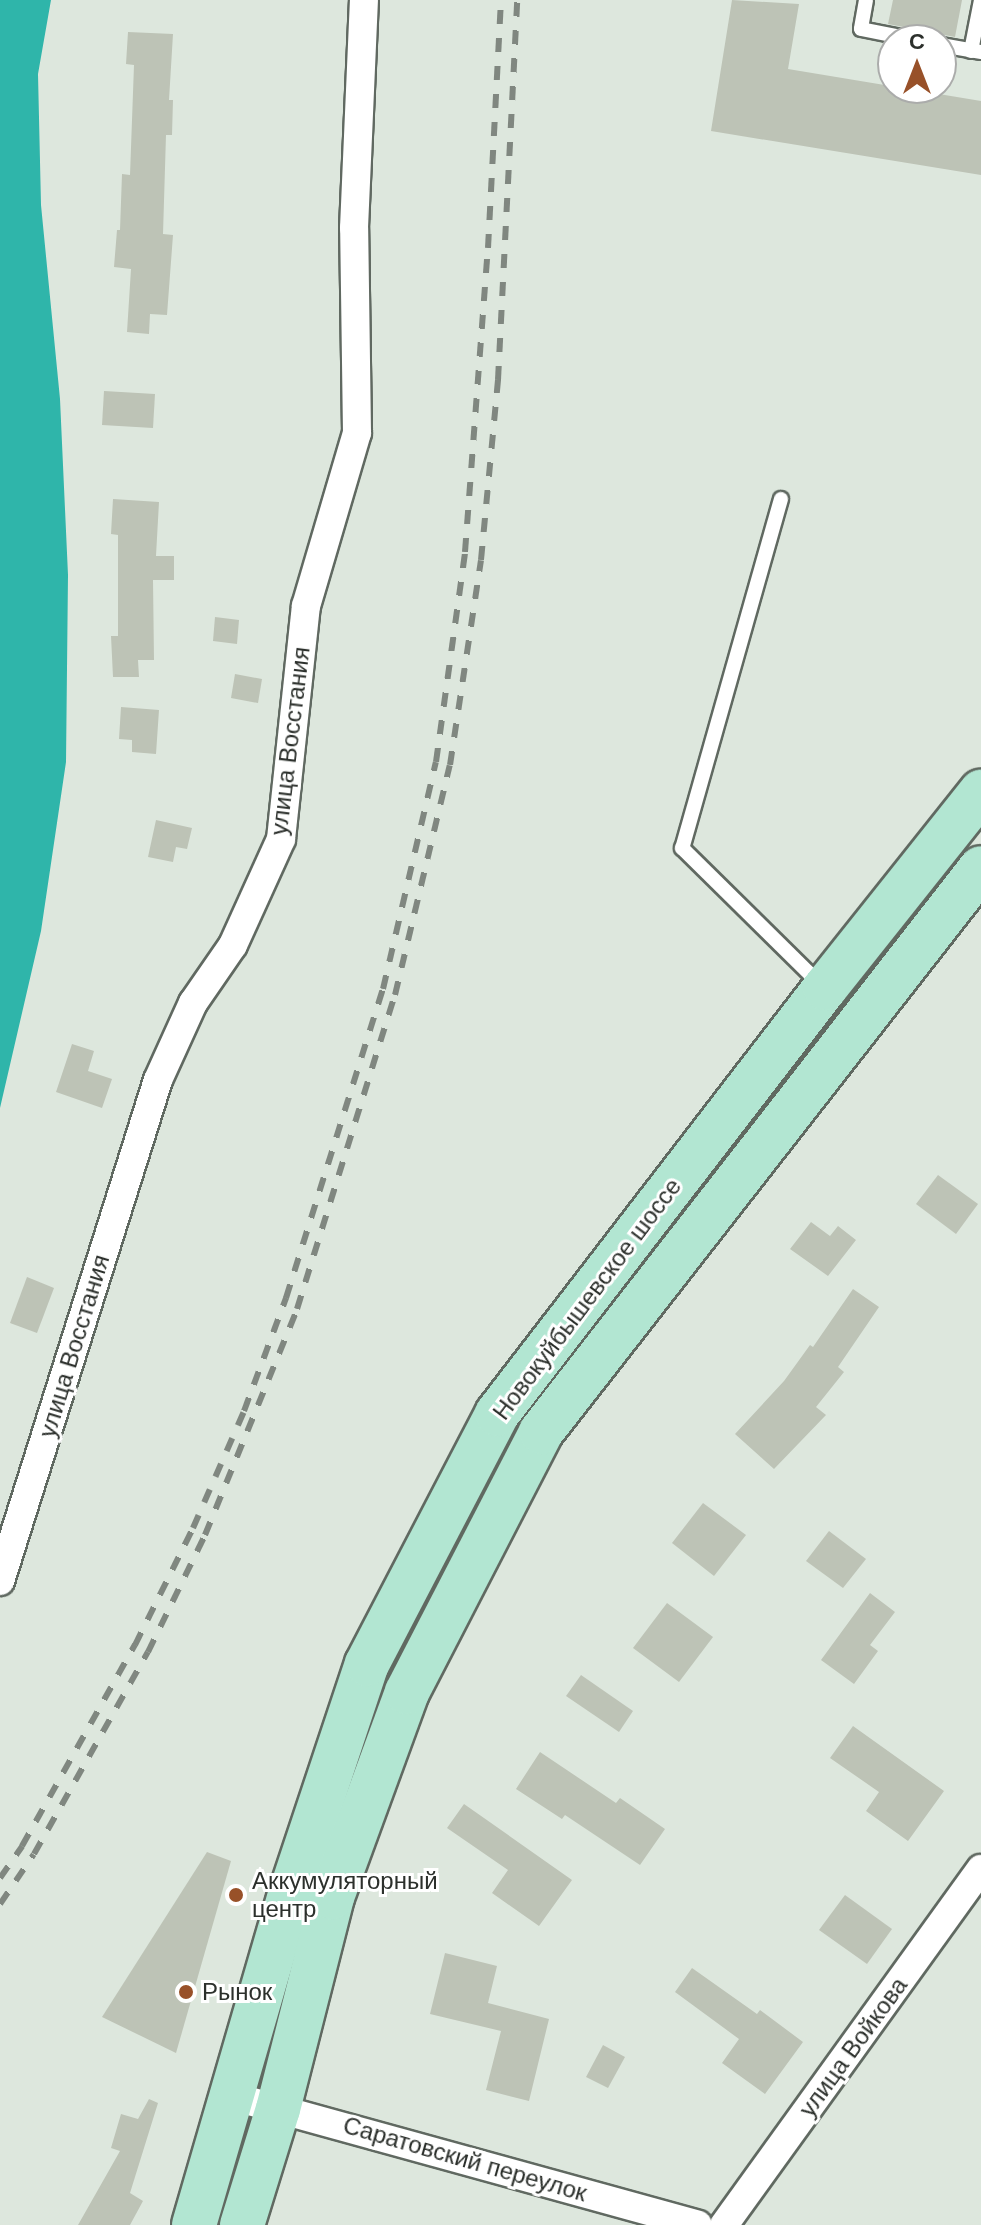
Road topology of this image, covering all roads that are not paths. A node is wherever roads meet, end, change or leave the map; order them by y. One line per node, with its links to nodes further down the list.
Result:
1 (364, 0): 10 (street, улица Восстания)
2 (866, 0): 4 (lane)
3 (981, 0): 5 (lane)
4 (877, 32)
5 (976, 52)
6 (781, 499): 9 (lane)
7 (981, 792): 9 (main road, Новокуйбышевское шоссе)
8 (975, 889): 13 (main road, Новокуйбышевское шоссе)
9 (825, 988): 12 (main road, Новокуйбышевское шоссе)
10 (0, 1581)
11 (981, 1869): 17 (street, улица Войкова)
12 (231, 2096): 13 (street, Саратовский переулок); 14 (main road, Новокуйбышевское шоссе)
13 (278, 2109): 15 (main road, Новокуйбышевское шоссе); 16 (street, Саратовский переулок)
14 (194, 2225)
15 (242, 2225)
16 (698, 2225)
17 (724, 2225)

